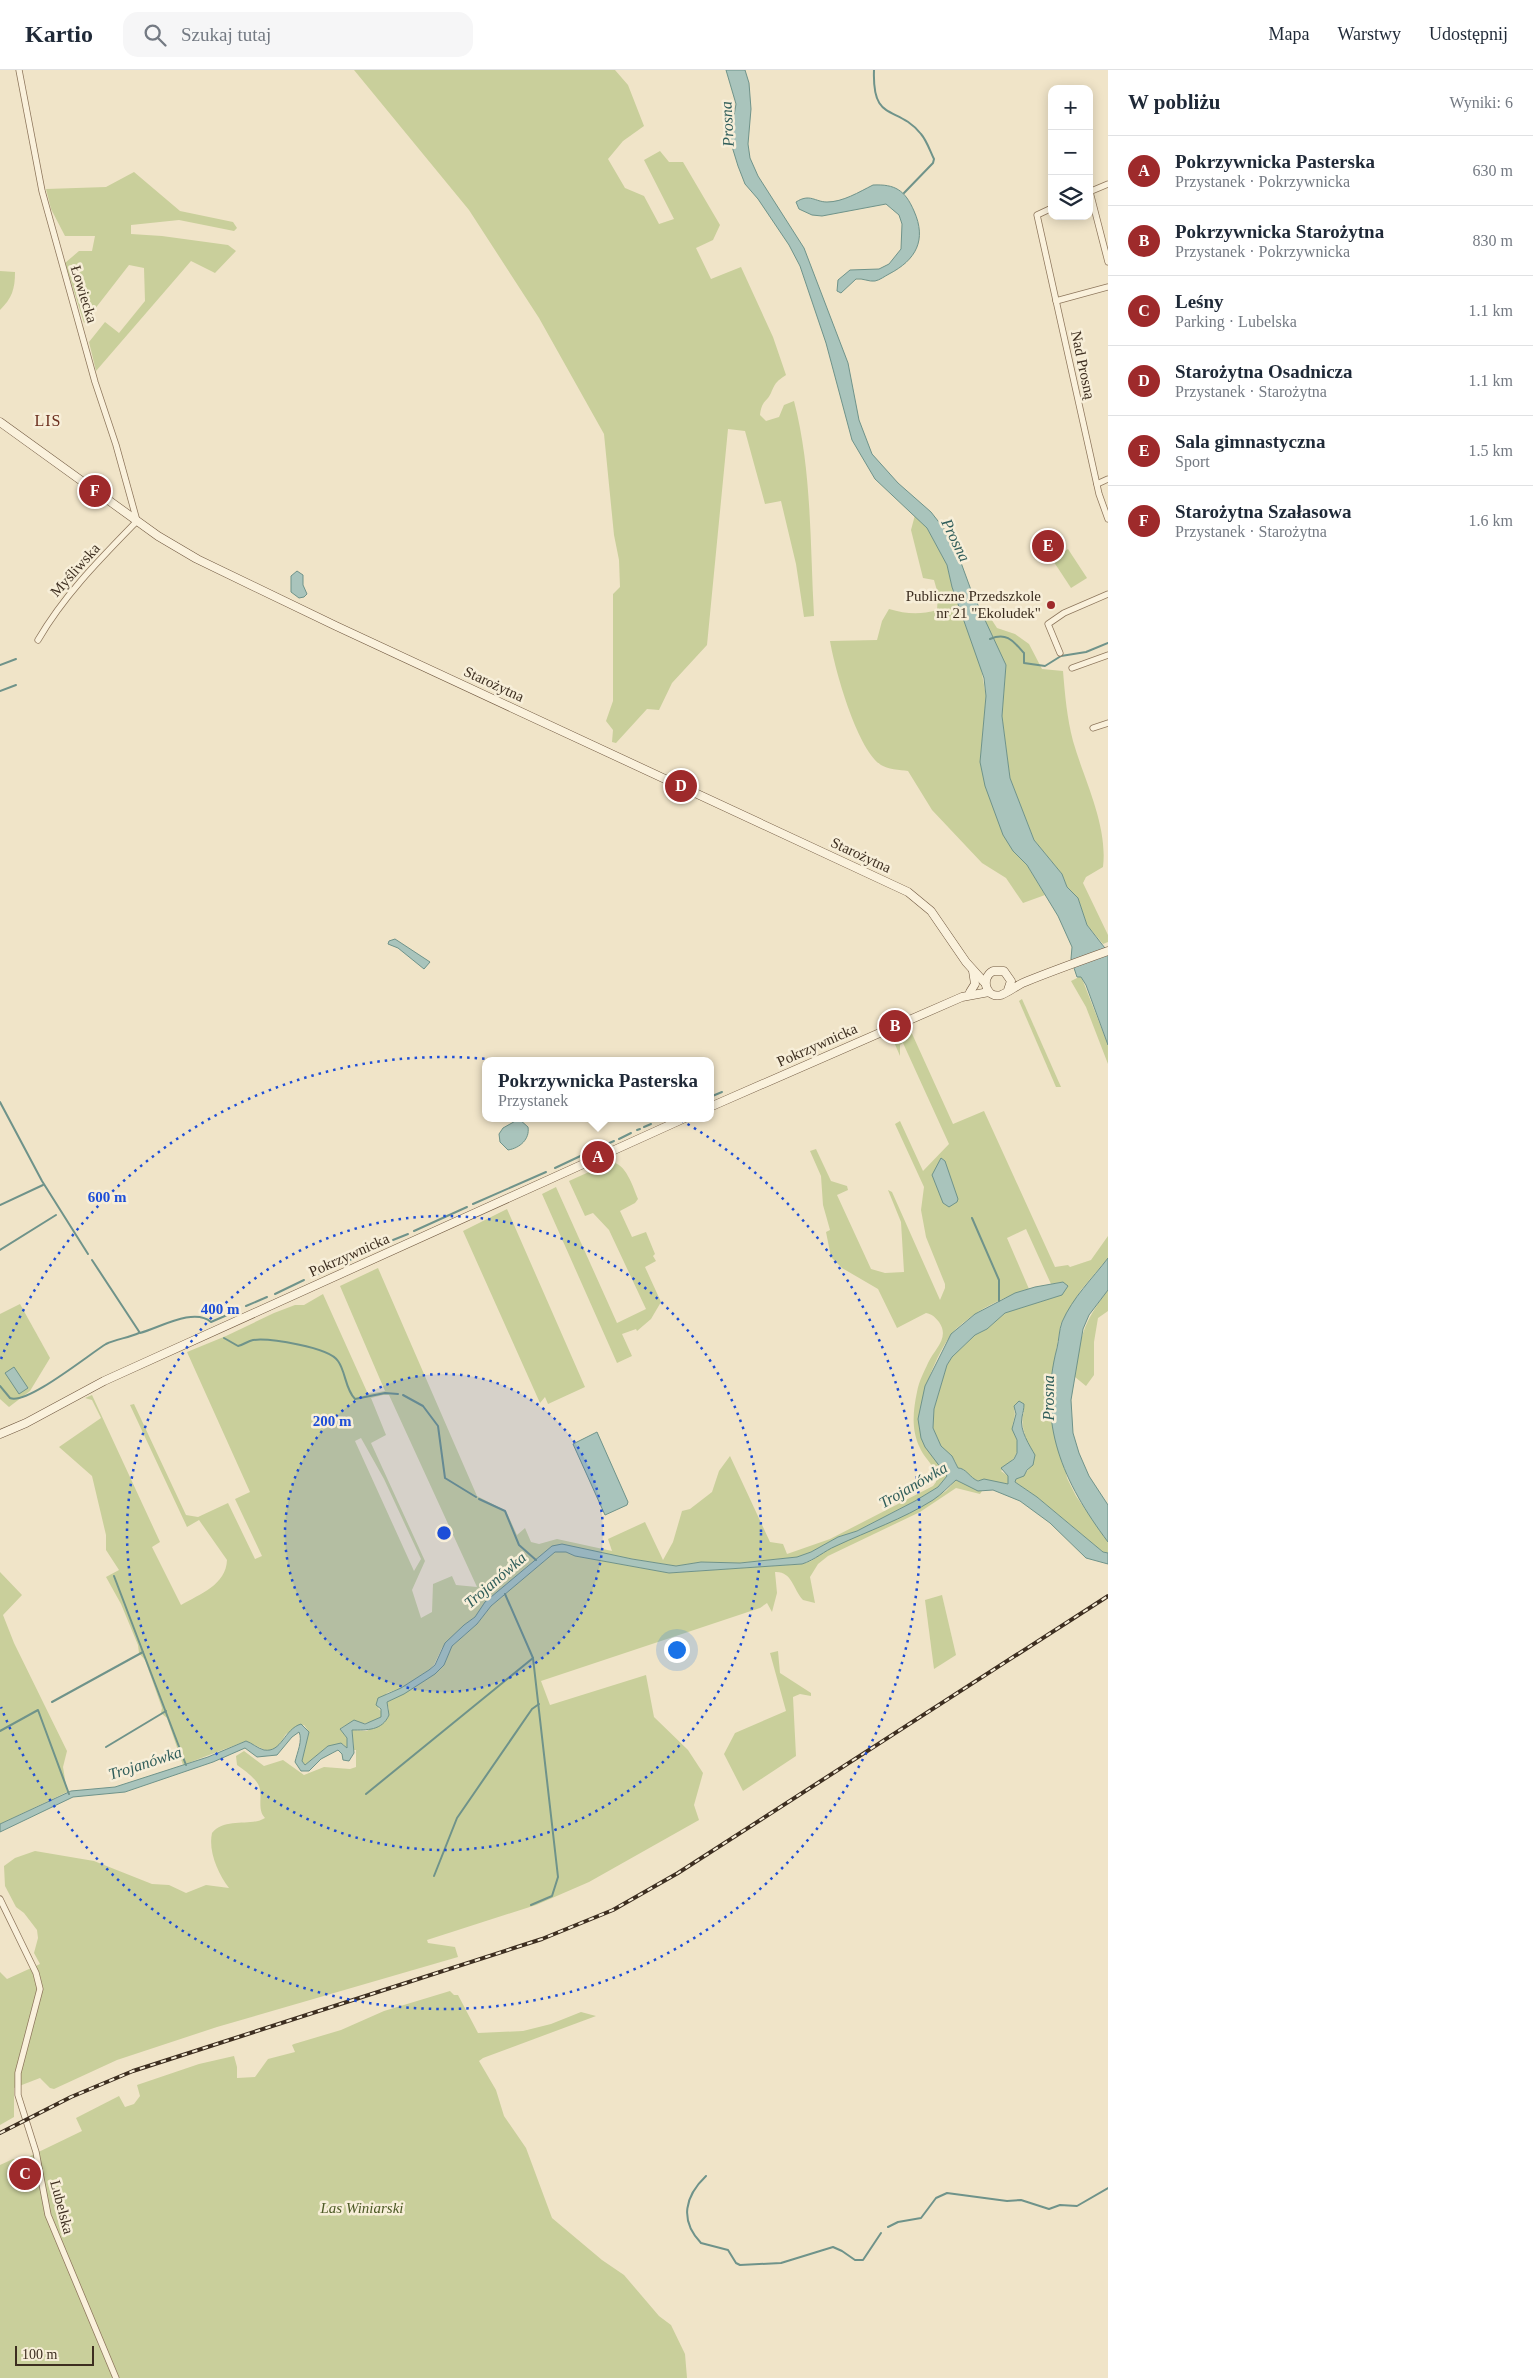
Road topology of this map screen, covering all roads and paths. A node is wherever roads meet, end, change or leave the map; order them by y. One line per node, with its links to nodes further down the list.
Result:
1 (19, 70): 13 (street, Łowiecka)
2 (1108, 184): 3 (street)
3 (1093, 190)
4 (1093, 207): 6 (street)
5 (1048, 210): 8 (street, Nad Prosną)
6 (1108, 262)
7 (1108, 287): 8 (street)
8 (1056, 301): 11 (street, Nad Prosną)
9 (0, 422): 13 (street, Starożytna)
10 (1108, 479): 11 (street)
11 (1097, 484): 12 (street, Nad Prosną)
12 (1108, 520)
13 (137, 521): 15 (street, Myśliwska); 22 (street, Starożytna)
14 (1108, 594): 16 (street)
15 (38, 640)
16 (1060, 653)
17 (1108, 655): 18 (street)
18 (1072, 668)
19 (1108, 723): 20 (street)
20 (1093, 728)
21 (1108, 951): 25 (street)
22 (971, 968): 23 (street); 26 (street, Starożytna); 28 (street)
23 (990, 973): 24 (street); 26 (street)
24 (1009, 977): 25 (street); 27 (street)
25 (1026, 982): 27 (street)
26 (985, 983): 28 (street, Pokrzywnicka); 29 (street)
27 (1008, 990): 29 (street)
28 (970, 992): 30 (street, Pokrzywnicka)
29 (989, 992): 30 (street, Pokrzywnicka)
30 (962, 997): 31 (street, Pokrzywnicka)
31 (714, 1105)
32 (677, 1122): 33 (street, Pokrzywnicka)
33 (0, 1434)
34 (0, 1899): 35 (street, Lubelska)
35 (116, 2378)

